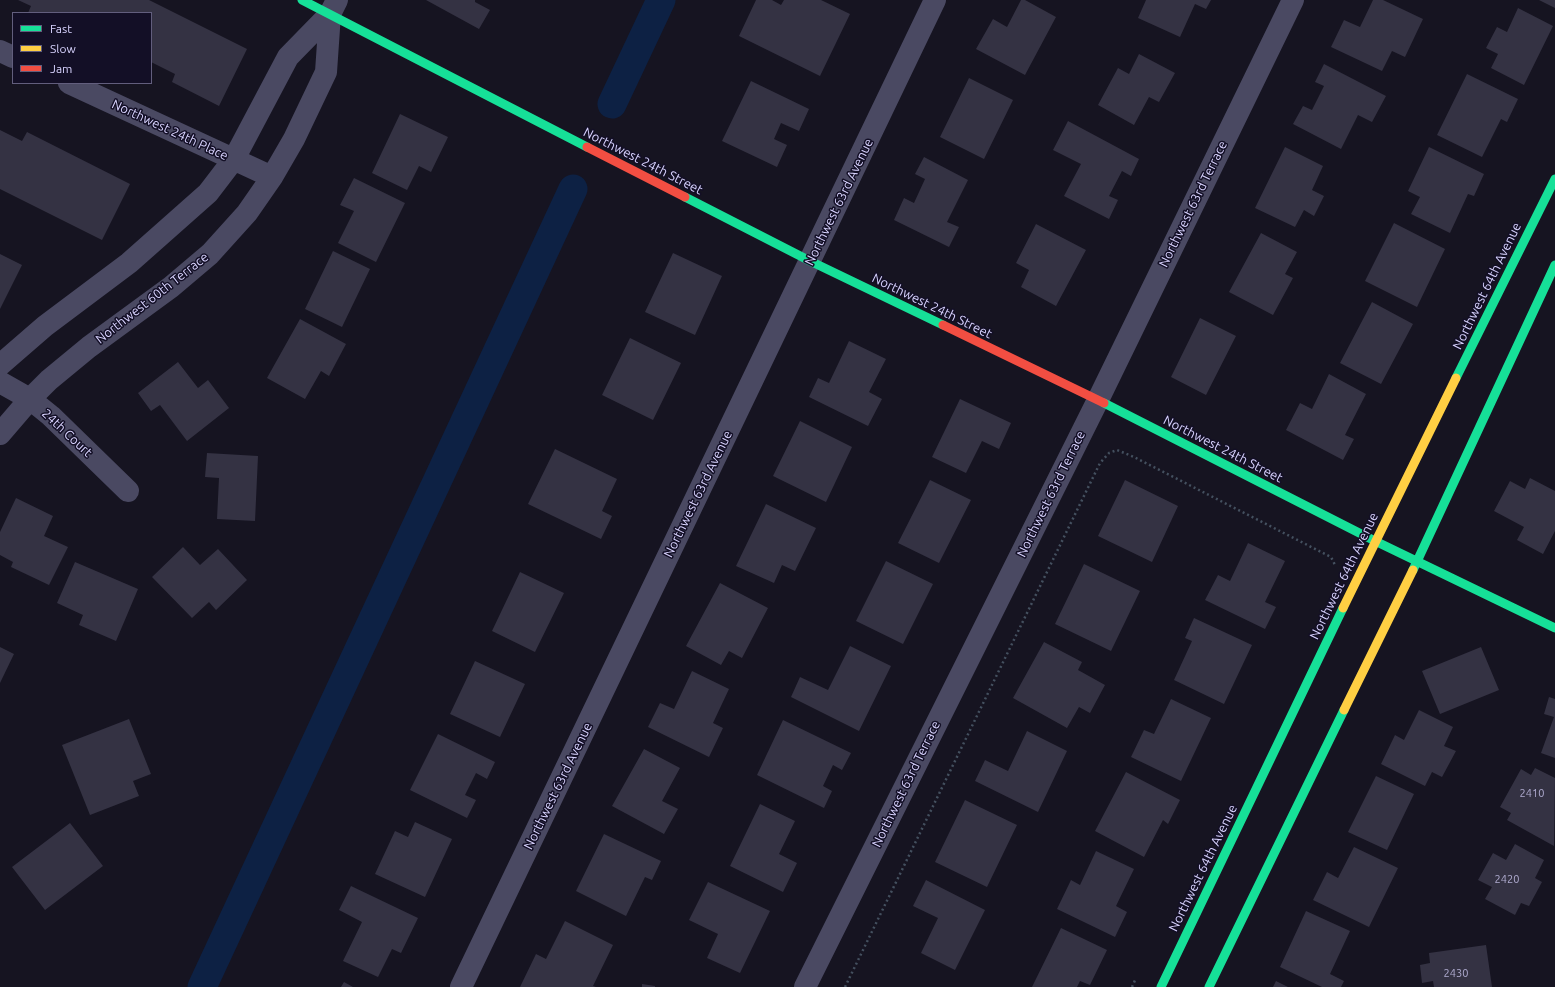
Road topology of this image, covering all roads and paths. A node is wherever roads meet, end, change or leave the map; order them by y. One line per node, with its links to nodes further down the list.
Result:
1 (302, 0): 4 (street, Northwest 24th Street)
2 (935, 0): 11 (street, Northwest 63rd Avenue)
3 (1293, 0): 16 (street, Northwest 63rd Terrace)
4 (333, 7): 8 (street); 9 (street, Northwest 60th Terrace); 11 (street, Northwest 24th Street)
5 (0, 51): 6 (street)
6 (12, 57)
7 (71, 84): 8 (street, Northwest 24th Place)
8 (234, 159): 9 (street, Northwest 24th Place); 13 (street)
9 (272, 177): 15 (street, Northwest 60th Terrace)
10 (1555, 179): 19 (street, Northwest 64th Avenue)
11 (810, 261): 16 (street, Northwest 24th Street); 24 (street, Northwest 63rd Avenue)
12 (1555, 265): 20 (street)
13 (0, 365)
14 (0, 382): 15 (street, 24th Court)
15 (30, 399): 17 (street, Northwest 60th Terrace); 18 (street, 24th Court)
16 (1098, 400): 19 (street, Northwest 24th Street); 25 (street, Northwest 63rd Terrace)
17 (0, 434)
18 (128, 491)
19 (1375, 541): 20 (street, Northwest 24th Street); 28 (street, Northwest 64th Avenue)
20 (1417, 561): 22 (street, Northwest 24th Street); 29 (street)
21 (1335, 566): 26 (path)
22 (1555, 628)
23 (1138, 973): 27 (path)
24 (461, 987)
25 (805, 987)
26 (845, 987)
27 (1132, 987)
28 (1161, 987)
29 (1209, 987)

